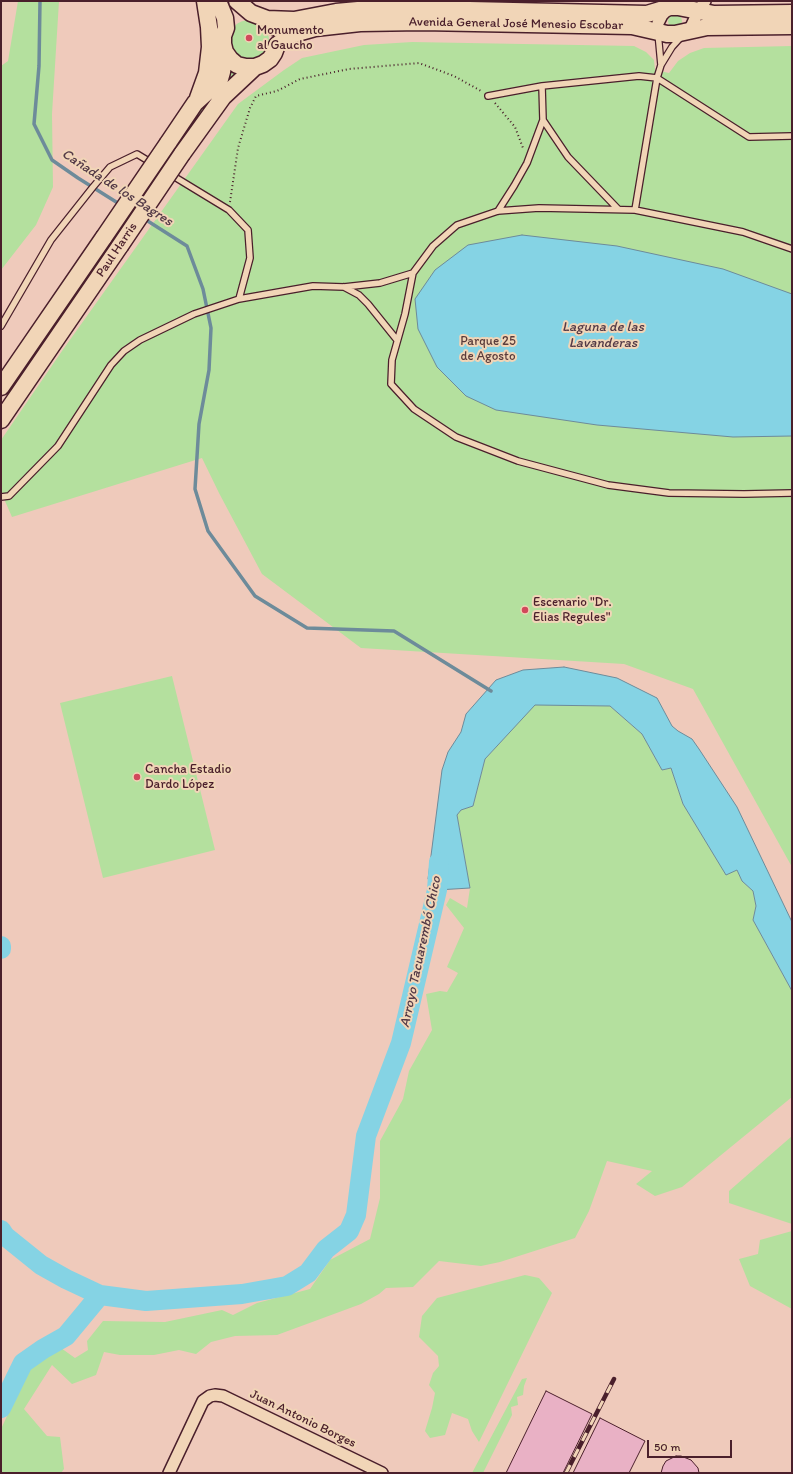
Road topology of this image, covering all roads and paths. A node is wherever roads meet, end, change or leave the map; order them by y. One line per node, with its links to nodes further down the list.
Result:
1 (205, 1): 22 (main road)
2 (218, 1): 12 (main road)
3 (237, 1): 8 (main road)
4 (686, 1): 6 (street)
5 (701, 6): 6 (main road, Avenida General José Menesio Escobar); 9 (main road, Avenida General José Menesio Escobar); 14 (street)
6 (670, 7): 7 (main road, Avenida General José Menesio Escobar); 13 (street)
7 (423, 11): 10 (main road, Avenida General José Menesio Escobar); 13 (main road, Avenida General José Menesio Escobar); 15 (main road, Avenida General José Menesio Escobar)
8 (251, 13): 10 (main road); 12 (main road)
9 (792, 14)
10 (267, 19): 15 (main road)
11 (792, 26): 14 (main road, Avenida General José Menesio Escobar)
12 (226, 28): 16 (main road)
13 (658, 32): 14 (main road, Avenida General José Menesio Escobar); 17 (lane)
14 (685, 33): 17 (lane)
15 (277, 45): 18 (main road, Avenida General José Menesio Escobar)
16 (225, 52): 18 (main road); 22 (main road, Paul Harris)
17 (661, 65): 19 (lane)
18 (255, 67): 37 (main road, Paul Harris, bridge)
19 (657, 78): 20 (lane); 24 (lane); 28 (lane)
20 (542, 86): 21 (lane); 23 (lane)
21 (488, 96): 25 (path); 27 (path)
22 (195, 103): 36 (main road, Paul Harris, bridge)
23 (543, 120): 25 (lane); 26 (lane)
24 (792, 136)
25 (527, 163): 29 (lane)
26 (618, 209): 28 (lane); 29 (lane)
27 (229, 210): 33 (lane); 34 (lane)
28 (635, 210): 30 (lane)
29 (498, 211): 31 (lane)
30 (792, 249)
31 (413, 273): 32 (lane); 35 (lane)
32 (344, 287): 33 (lane); 35 (lane)
33 (239, 299): 39 (lane)
34 (1, 326)
35 (397, 340): 38 (lane)
36 (1, 387)
37 (1, 420)
38 (792, 493)
39 (1, 497)
40 (169, 1473): 41 (street, Juan Antonio Borges)
41 (382, 1473)

